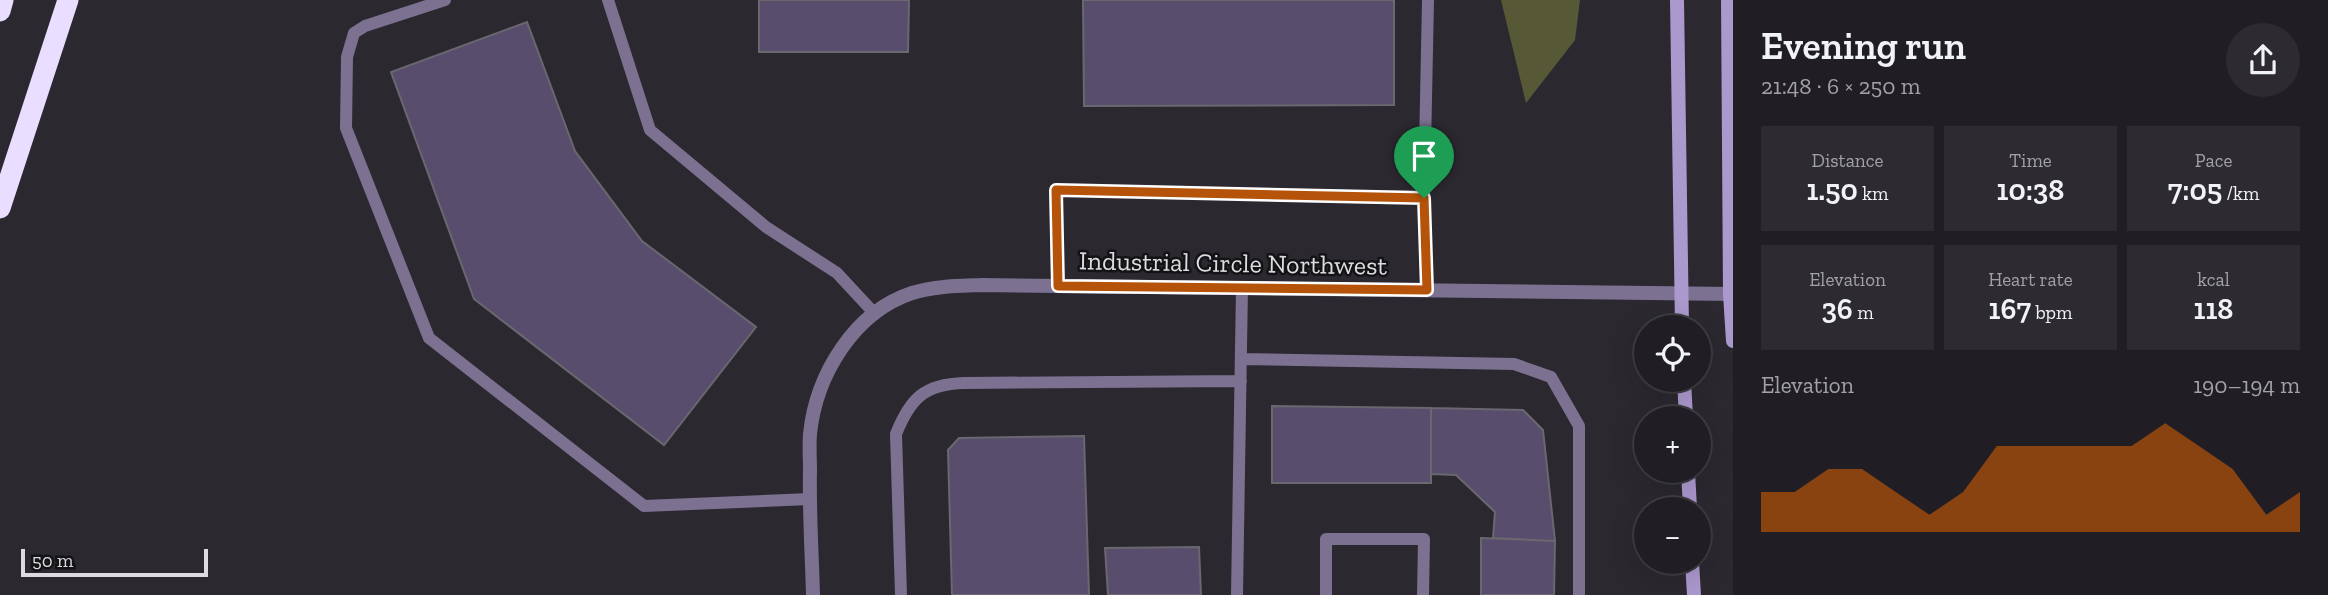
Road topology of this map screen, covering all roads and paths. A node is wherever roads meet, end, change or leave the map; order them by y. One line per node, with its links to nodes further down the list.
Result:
1 (4, 0): 8 (highway)
2 (68, 0): 10 (highway)
3 (445, 0): 21 (lane)
4 (608, 0): 16 (lane)
5 (1428, 0): 9 (lane)
6 (1677, 0): 14 (street)
7 (1728, 0): 15 (street)
8 (0, 11)
9 (1424, 198): 11 (lane); 13 (lane)
10 (0, 208)
11 (1058, 286): 12 (street, Industrial Circle Northwest); 16 (street, Industrial Circle Northwest)
12 (1242, 287): 13 (street, Industrial Circle Northwest); 19 (lane)
13 (1427, 290): 14 (street, Industrial Circle Northwest)
14 (1680, 293): 15 (street, Industrial Circle Northwest); 17 (street)
15 (1732, 294): 18 (street)
16 (875, 314): 21 (street, Industrial Circle Northwest)
17 (1681, 315)
18 (1733, 341)
19 (1241, 359): 20 (lane); 28 (lane)
20 (1241, 381): 24 (lane); 25 (lane)
21 (810, 499): 23 (street, Industrial Circle Northwest)
22 (1693, 574): 29 (street)
23 (813, 595)
24 (901, 595)
25 (1237, 595)
26 (1326, 595): 27 (lane)
27 (1423, 595)
28 (1578, 595)
29 (1694, 595)

